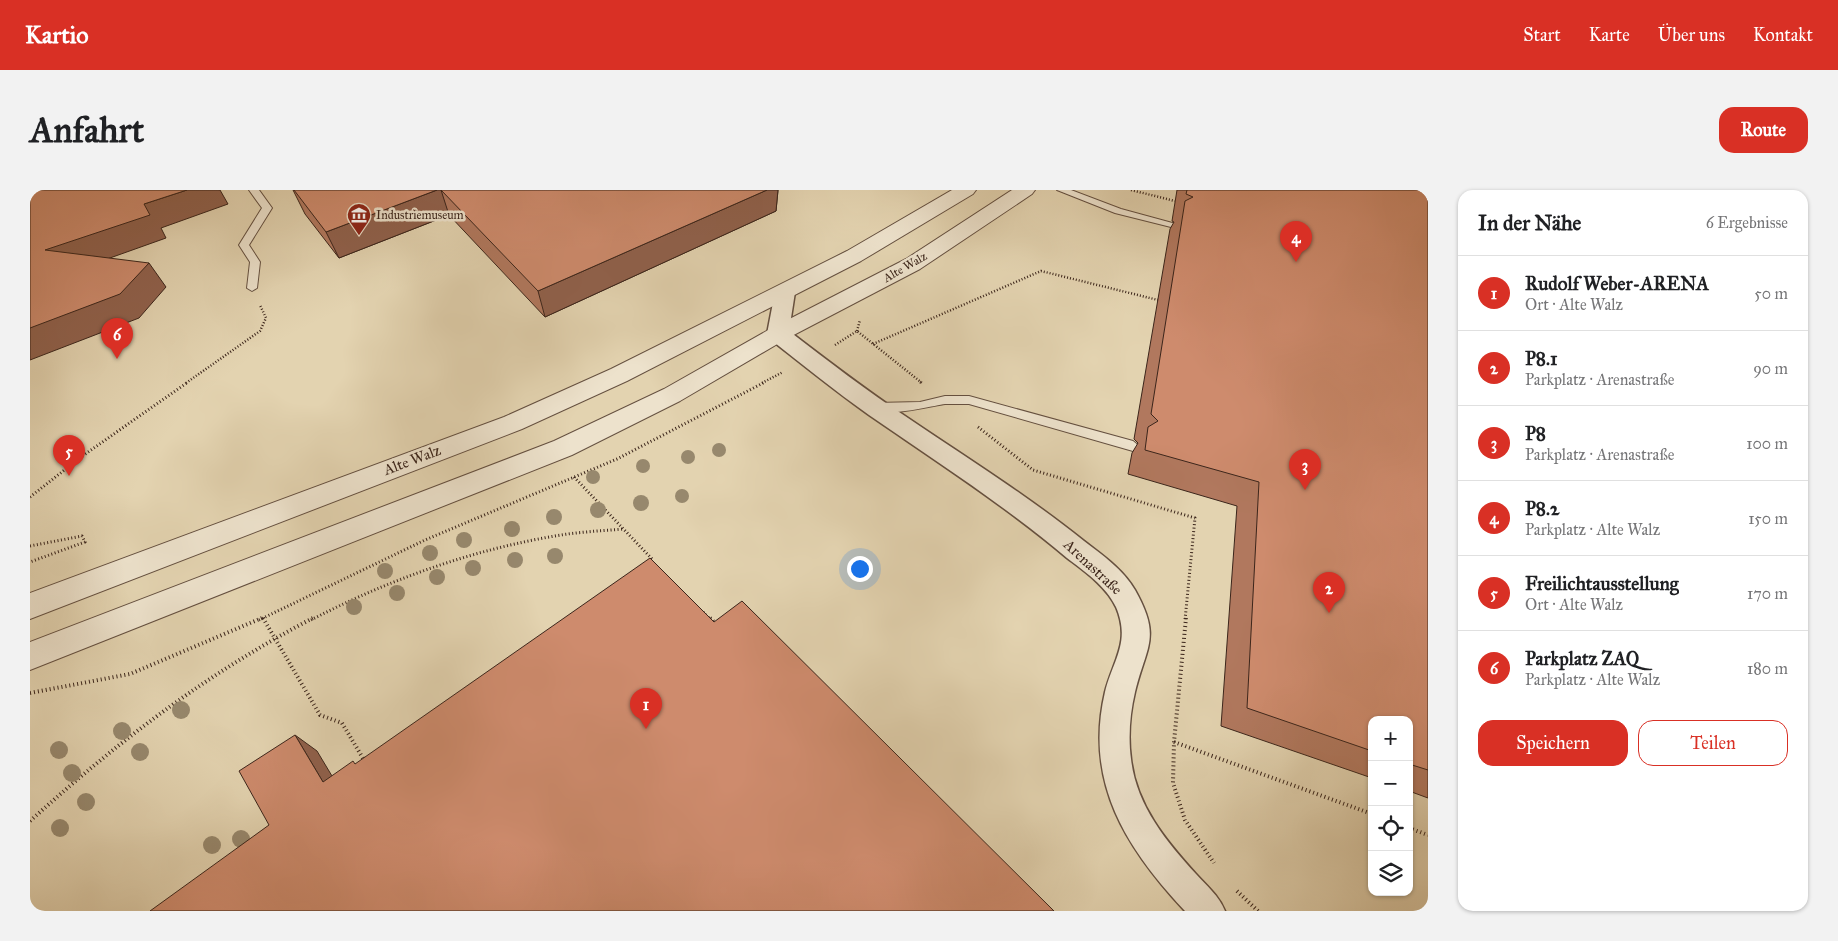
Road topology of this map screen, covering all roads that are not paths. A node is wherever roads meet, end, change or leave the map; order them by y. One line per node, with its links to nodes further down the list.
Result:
1 (254, 190): 6 (lane)
2 (966, 190): 7 (street, Alte Walz)
3 (1025, 190): 8 (street, Alte Walz)
4 (1062, 190): 5 (lane)
5 (1171, 224)
6 (252, 288)
7 (785, 292): 8 (street); 11 (street, Alte Walz)
8 (778, 334): 9 (street, Arenastraße); 12 (street, Alte Walz)
9 (874, 407): 10 (lane); 13 (street, Arenastraße)
10 (1133, 446)
11 (30, 606)
12 (30, 656)
13 (1208, 911)

